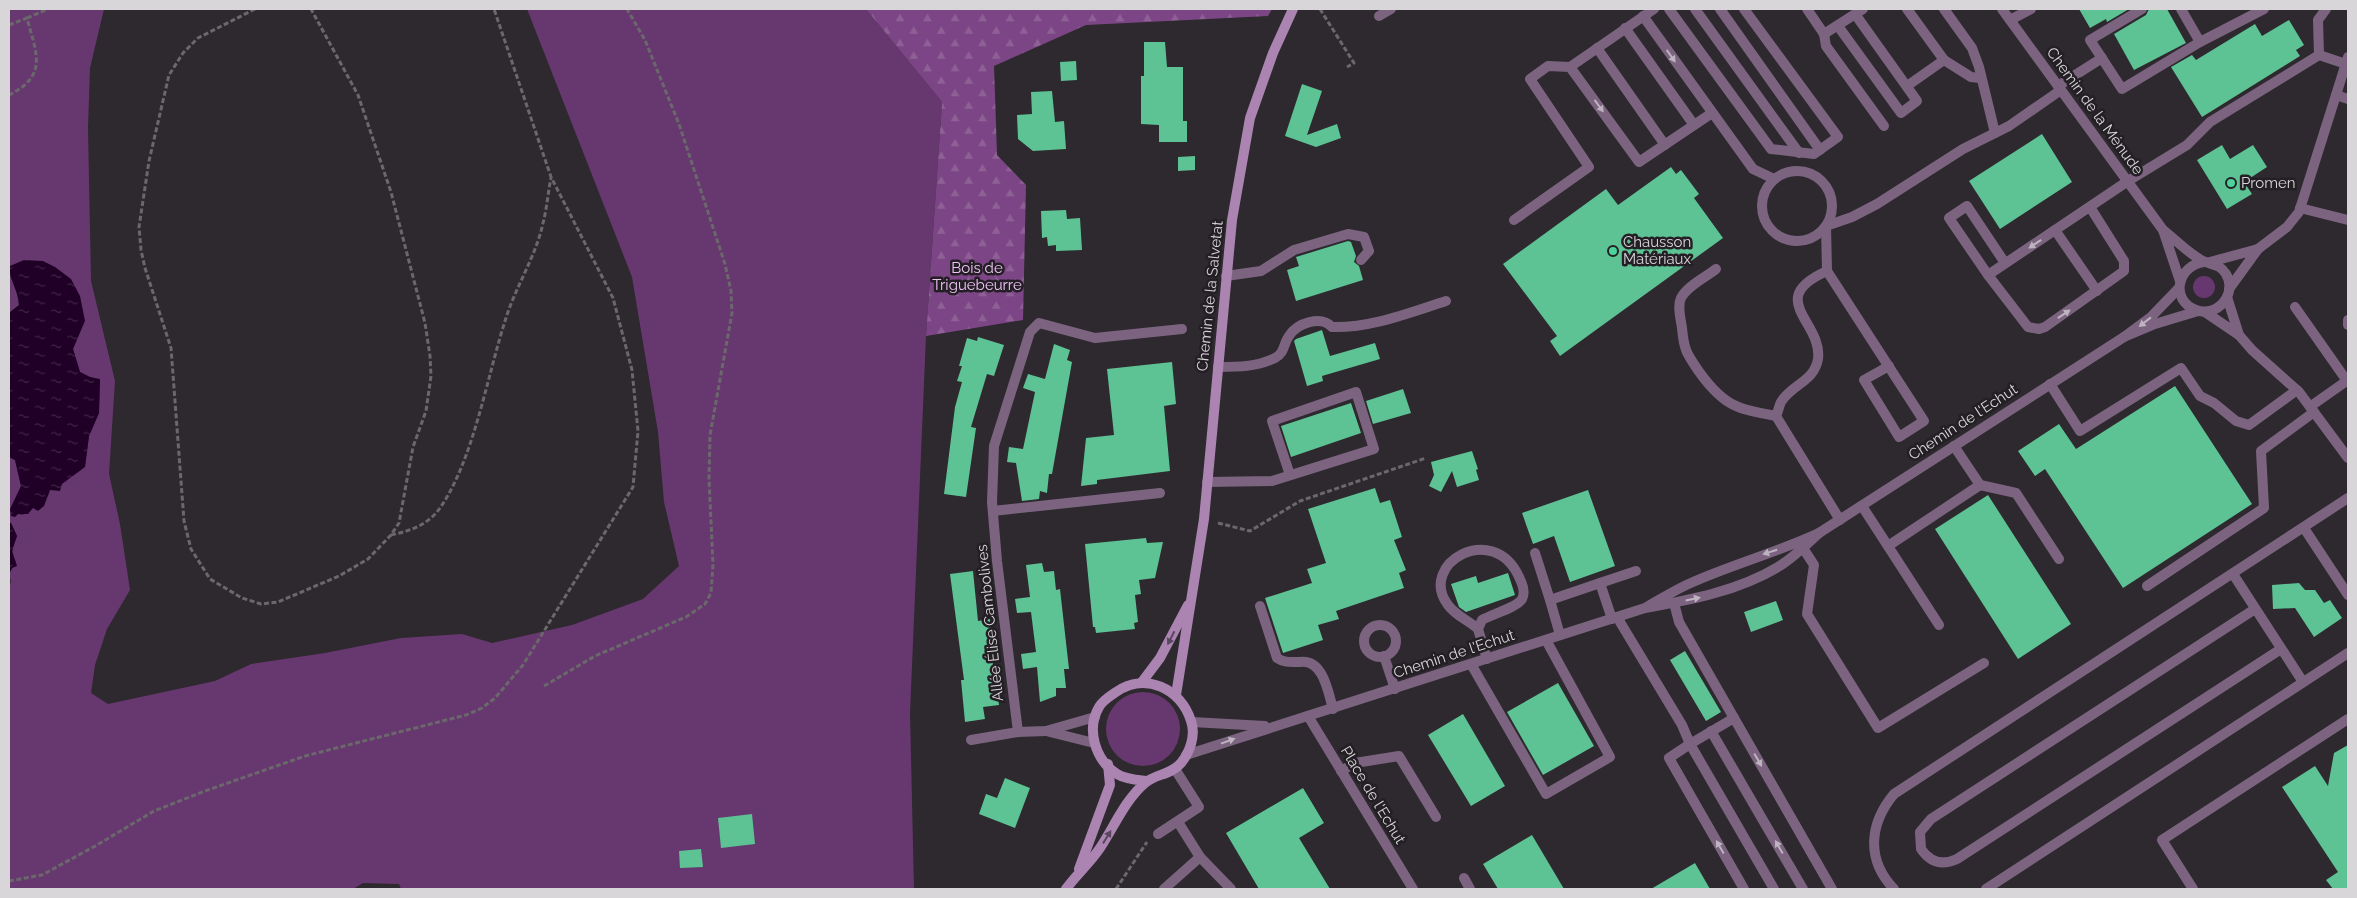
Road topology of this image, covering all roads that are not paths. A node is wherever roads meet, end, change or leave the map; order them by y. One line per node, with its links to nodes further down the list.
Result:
1 (1293, 9): 60 (main road, Chemin de la Salvetat)
2 (1392, 9): 19 (street)
3 (1654, 9): 20 (street)
4 (1669, 9): 43 (street)
5 (1695, 9): 43 (street)
6 (1720, 9): 42 (street)
7 (1744, 9): 42 (street)
8 (1806, 9): 24 (street)
9 (1906, 9): 29 (street)
10 (1944, 9): 32 (street)
11 (2002, 9): 21 (street, Chemin de la Ménude)
12 (2030, 9): 21 (street)
13 (2142, 9): 28 (street)
14 (2181, 9): 25 (street)
15 (2264, 9): 18 (street)
16 (2326, 9): 27 (street)
17 (1859, 11): 22 (street); 33 (street)
18 (2251, 12): 25 (street)
19 (1379, 16)
20 (1643, 16): 23 (street); 37 (street, one-way to 37)
21 (2010, 20): 34 (street, Chemin de la Ménude)
22 (1838, 26): 24 (street); 33 (street)
23 (1625, 28): 26 (street); 38 (street)
24 (1824, 34): 39 (street)
25 (2200, 42): 28 (street)
26 (1597, 48): 31 (street); 41 (street)
27 (2320, 55): 30 (street); 45 (street)
28 (2102, 58): 34 (street)
29 (1944, 60): 32 (street); 33 (street)
30 (2347, 60): 35 (street)
31 (1570, 67): 41 (street, one-way to 41); 48 (street)
32 (1980, 78): 40 (street)
33 (1906, 86)
34 (2060, 88): 40 (street); 45 (street, Chemin de la Ménude)
35 (2336, 95): 36 (street); 47 (street)
36 (2348, 99)
37 (1712, 113): 38 (street); 44 (street)
38 (1694, 125): 41 (street)
39 (1884, 126)
40 (1995, 133): 50 (street)
41 (1665, 145)
42 (1820, 150): 43 (street)
43 (1799, 153)
44 (1774, 179): 50 (street); 50 (street)
45 (2128, 181): 46 (street); 52 (street, Chemin de la Ménude)
46 (2090, 207): 51 (street); 62 (street)
47 (2300, 208): 49 (street); 53 (street)
48 (1514, 220)
49 (2348, 220)
50 (1826, 226): 58 (street)
51 (2056, 230): 56 (street, one-way to 56); 62 (street)
52 (2164, 230): 55 (street, Chemin de la Ménude); 61 (street, Chemin de la Ménude)
53 (2258, 249): 55 (street); 63 (street)
54 (1361, 260): 60 (street)
55 (2207, 262): 61 (street); 63 (street)
56 (2005, 263): 59 (street); 59 (street)
57 (1716, 269): 78 (street)
58 (1827, 271): 72 (street); 78 (street)
59 (1988, 274): 62 (street, one-way to 62)
60 (1226, 276): 73 (main road, Chemin de la Salvetat)
61 (2180, 284): 66 (street); 71 (street, Chemin de l'Echut, one-way to 71)
62 (2097, 291)
63 (2228, 293): 66 (street); 70 (street)
64 (1446, 301): 73 (street)
65 (2295, 307): 74 (street)
66 (2202, 311): 70 (street); 71 (street, Chemin de l'Echut)
67 (2348, 320): 68 (street)
68 (2348, 326)
69 (1182, 329): 87 (street, Allée Élise Cambolives)
70 (2239, 335): 76 (street)
71 (2124, 338): 75 (street, Chemin de l'Echut)
72 (1889, 366): 72 (street)
73 (1218, 367): 82 (main road, Chemin de la Salvetat)
74 (2347, 380): 77 (street)
75 (2050, 384): 76 (street); 79 (street, Chemin de l'Echut)
76 (2297, 390): 77 (street)
77 (2312, 409): 80 (street); 98 (street)
78 (1776, 416): 88 (street)
79 (1954, 446): 83 (street); 86 (street, Chemin de l'Echut)
80 (2348, 458)
81 (1290, 475): 81 (street); 82 (street)
82 (1207, 482): 99 (main road, Chemin de la Salvetat)
83 (1980, 485): 91 (street); 94 (street)
84 (1160, 493): 87 (street)
85 (2348, 498): 89 (street)
86 (1862, 506): 88 (street, Chemin de l'Echut); 91 (street)
87 (993, 510): 130 (street, Allée Élise Cambolives)
88 (1840, 520): 90 (street, Chemin de l'Echut)
89 (2304, 528): 96 (street); 100 (street)
90 (1819, 533): 92 (street, Chemin de l'Echut); 104 (street, Chemin de l'Echut, one-way to 104)
91 (1888, 546): 107 (street)
92 (1803, 548): 102 (street, Chemin de l'Echut, one-way to 92); 115 (street)
93 (1535, 553): 101 (street)
94 (2059, 559)
95 (1636, 571): 97 (street)
96 (2233, 574): 105 (street); 154 (street)
97 (1600, 583): 101 (street); 106 (street)
98 (2148, 586)
99 (1193, 595): 117 (main road, Chemin de la Salvetat, one-way to 117); 120 (main road, Chemin de la Salvetat)
100 (2348, 595)
101 (1550, 600): 109 (street)
102 (1674, 603): 104 (street, Chemin de l'Echut); 124 (street)
103 (1260, 606): 121 (street)
104 (1645, 608): 106 (street, Chemin de l'Echut)
105 (2255, 609): 111 (street); 111 (street)
106 (1614, 618): 109 (street, Chemin de l'Echut); 133 (street)
107 (1939, 625)
108 (1478, 629): 108 (street); 114 (street)
109 (1560, 635): 110 (street, Chemin de l'Echut)
110 (1546, 640): 114 (street, Chemin de l'Echut); 116 (street)
111 (2281, 649): 118 (street)
112 (2348, 653): 118 (street)
113 (1384, 656): 119 (street)
114 (1487, 659): 116 (street, Chemin de l'Echut)
115 (1984, 663)
116 (1471, 664): 119 (street, Chemin de l'Echut)
117 (1142, 682): 120 (main road); 123 (main road)
118 (2303, 682): 155 (street)
119 (1395, 689): 121 (street, Chemin de l'Echut)
120 (1176, 695): 126 (main road)
121 (1333, 708): 122 (street, Chemin de l'Echut)
122 (1308, 716): 127 (street, Chemin de l'Echut); 137 (street, Place de l'Echut)
123 (1095, 717): 128 (street); 132 (main road)
124 (1734, 718): 129 (street); 153 (street, one-way to 153)
125 (2348, 719): 156 (street)
126 (1192, 722): 127 (street, Chemin de l'Echut); 134 (main road)
127 (1271, 726): 134 (street, Chemin de l'Echut, one-way to 127)
128 (1046, 731): 130 (street); 132 (street)
129 (1711, 731): 133 (street); 152 (street, one-way to 129)
130 (1018, 732): 131 (street)
131 (971, 740)
132 (1094, 743): 135 (main road)
133 (1690, 744): 150 (street, one-way to 133); 151 (street)
134 (1186, 755): 136 (main road)
135 (1108, 764): 138 (main road); 143 (main road)
136 (1175, 769): 138 (main road); 140 (street)
137 (1341, 771): 139 (street); 148 (street, Place de l'Echut)
138 (1146, 782): 143 (main road, one-way to 138)
139 (1436, 817)
140 (1178, 822): 141 (street); 142 (street)
141 (1158, 834)
142 (1200, 857): 146 (street); 147 (street)
143 (1076, 874): 145 (main road)
144 (1464, 878): 149 (street)
145 (1066, 889)
146 (1164, 889)
147 (1231, 889)
148 (1412, 889)
149 (1470, 889)
150 (1744, 889)
151 (1774, 889)
152 (1803, 889)
153 (1832, 889)
154 (1894, 889)
155 (1986, 889)
156 (2193, 889)

